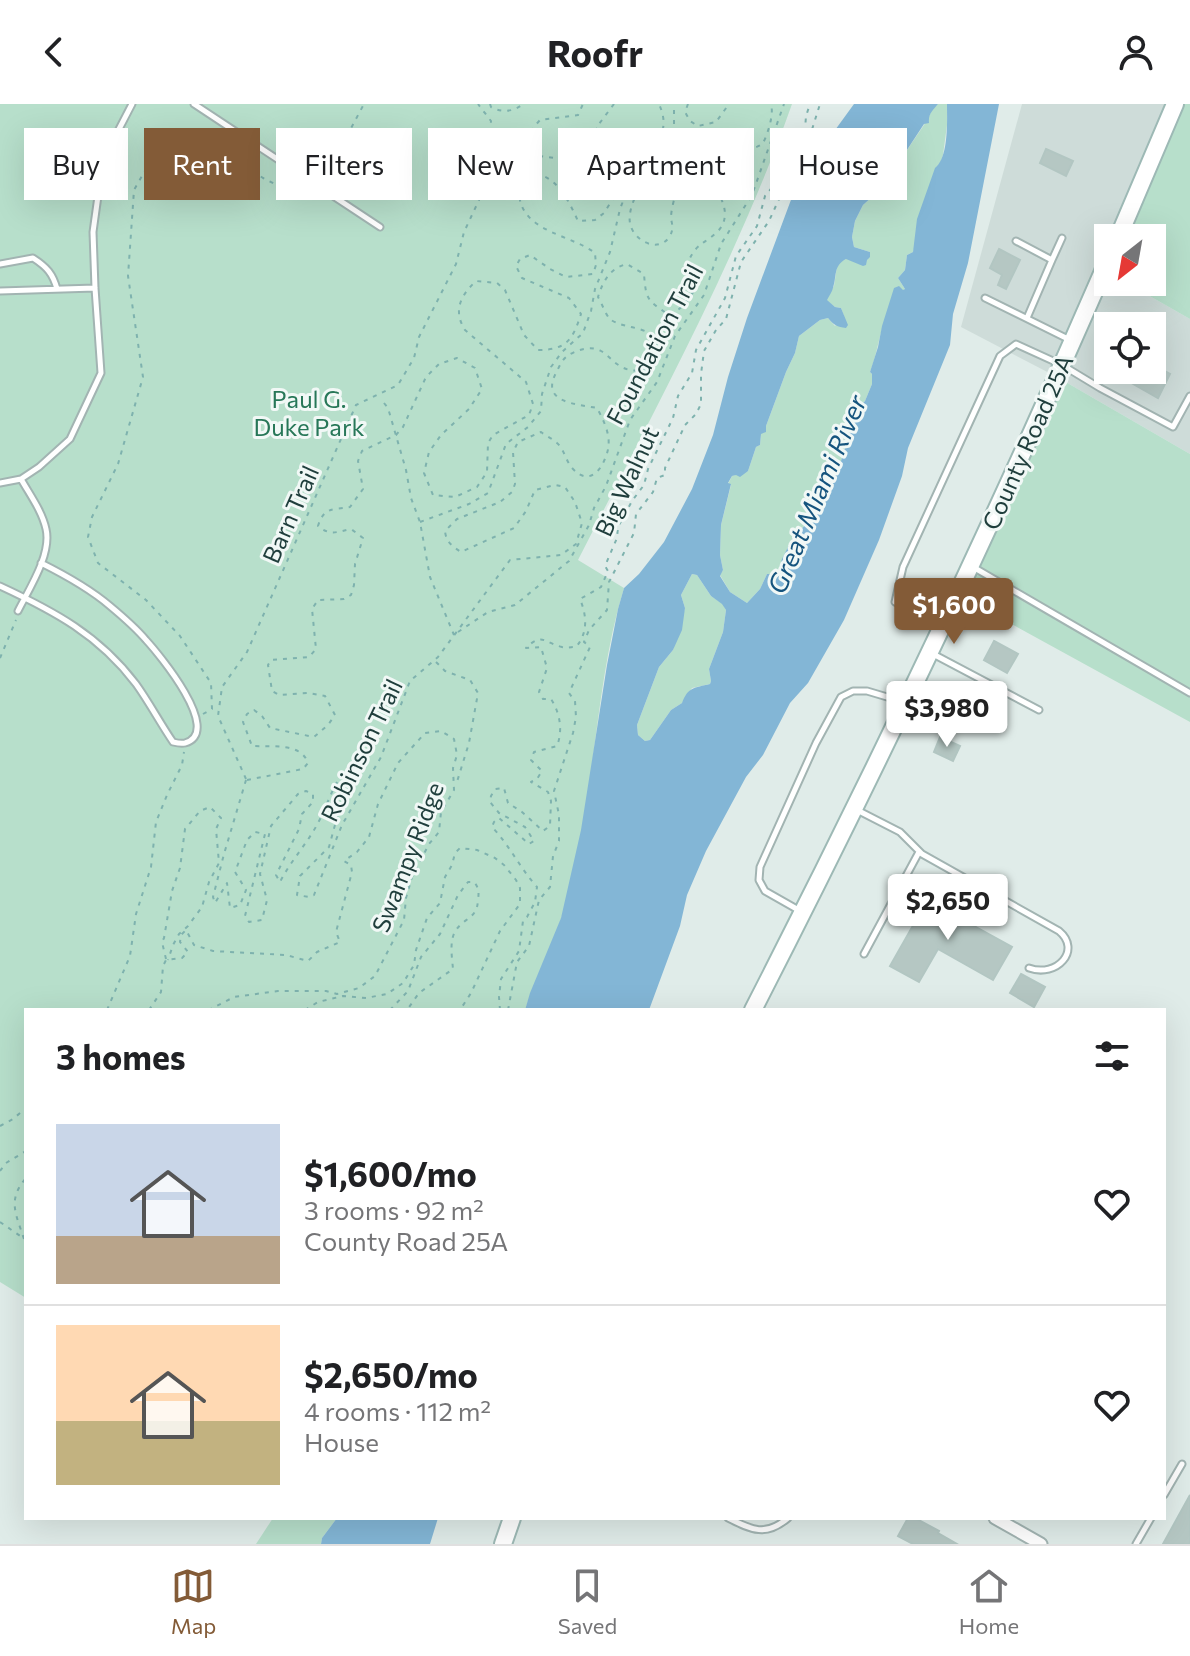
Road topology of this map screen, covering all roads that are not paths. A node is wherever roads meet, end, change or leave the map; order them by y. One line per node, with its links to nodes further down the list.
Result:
1 (132, 104): 10 (lane)
2 (194, 104): 5 (lane)
3 (1175, 104): 4 (main road)
4 (1124, 224)
5 (380, 227)
6 (1062, 238): 8 (lane)
7 (1016, 241): 8 (lane)
8 (1052, 260): 15 (lane)
9 (0, 264): 11 (lane)
10 (95, 288): 11 (lane); 19 (lane)
11 (57, 289): 12 (lane)
12 (0, 291)
13 (1094, 292): 16 (main road, County Road 25A)
14 (985, 298): 15 (lane)
15 (1027, 318): 16 (lane)
16 (1073, 341): 17 (main road, County Road 25A)
17 (1062, 365): 18 (lane); 22 (main road, County Road 25A); 26 (lane)
18 (1190, 396)
19 (21, 479): 20 (lane); 21 (lane)
20 (0, 483)
21 (41, 563): 24 (lane); 24 (lane)
22 (970, 566): 26 (main road, County Road 25A); 28 (lane)
23 (0, 586): 24 (lane)
24 (25, 597): 25 (lane)
25 (18, 611)
26 (941, 627): 27 (main road, County Road 25A)
27 (929, 651): 29 (main road, County Road 25A); 30 (lane)
28 (1190, 693)
29 (906, 699): 31 (lane); 32 (main road, County Road 25A); 34 (lane)
30 (1039, 710)
31 (967, 728)
32 (853, 808): 33 (lane); 34 (main road, County Road 25A)
33 (919, 852): 35 (lane); 36 (lane)
34 (802, 912): 37 (main road, County Road 25A)
35 (864, 954)
36 (1029, 968)
37 (754, 1008)
38 (1182, 1464): 39 (lane)
39 (1166, 1492)
40 (511, 1520): 45 (main road)
41 (732, 1520): 42 (lane)
42 (786, 1520)
43 (1001, 1520): 46 (street)
44 (1150, 1520): 47 (lane)
45 (503, 1544)
46 (1041, 1544)
47 (1136, 1544)

